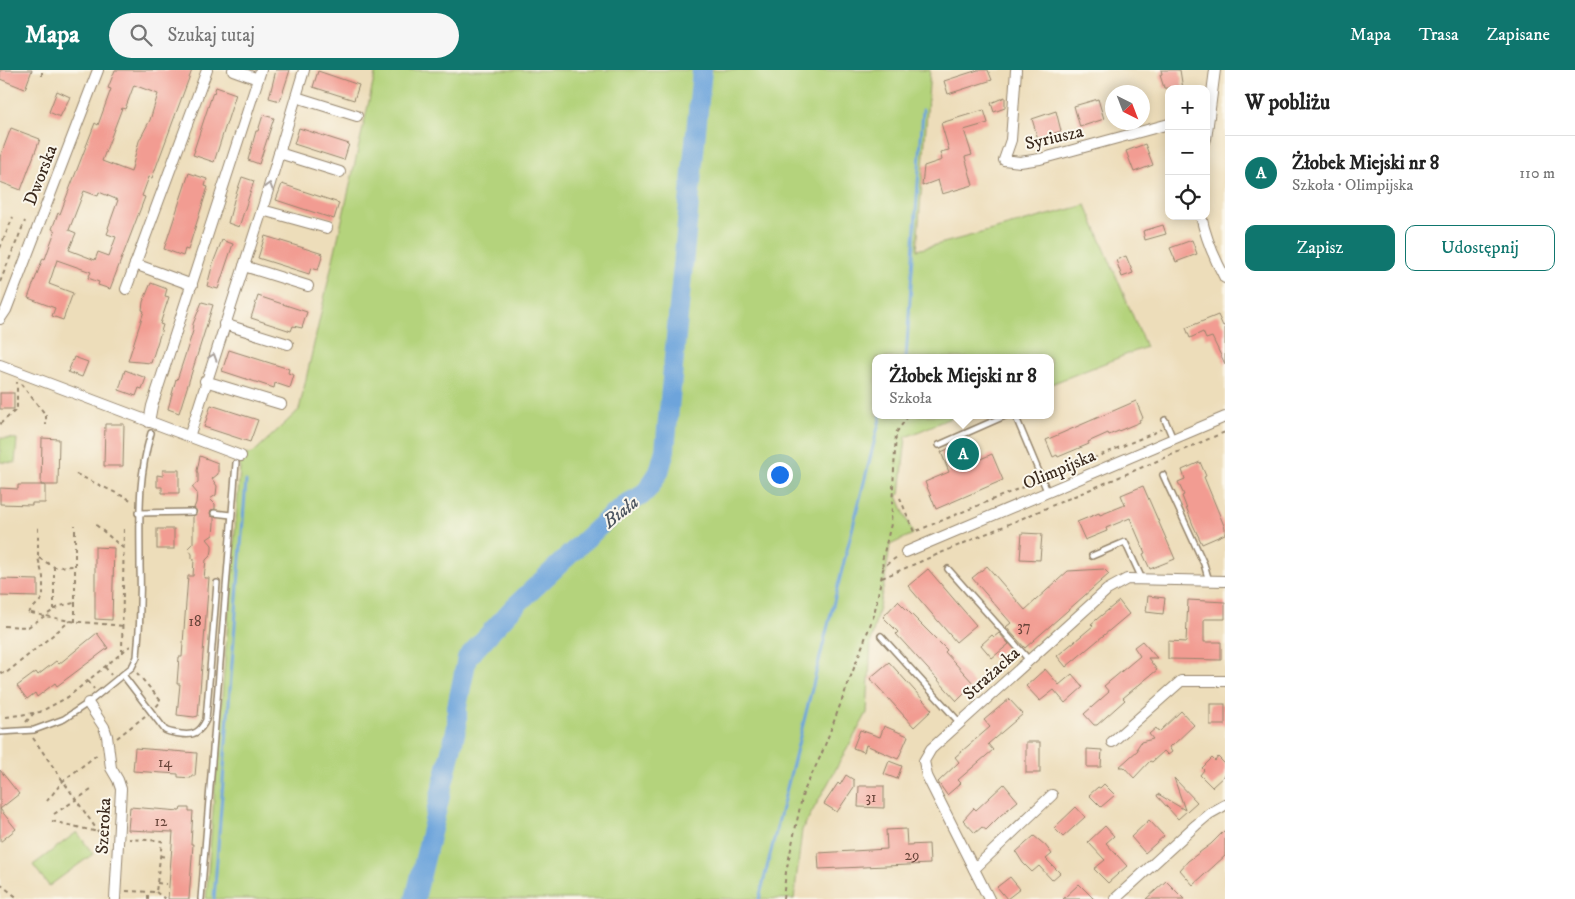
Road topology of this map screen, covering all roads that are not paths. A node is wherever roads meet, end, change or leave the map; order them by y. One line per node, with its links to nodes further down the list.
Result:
1 (98, 70): 23 (street, Dworska)
2 (207, 70): 17 (street)
3 (233, 70): 7 (street)
4 (304, 70): 9 (street)
5 (1016, 70): 11 (street, Syriusza)
6 (1214, 70): 8 (street)
7 (260, 74): 20 (street)
8 (1210, 96)
9 (296, 97): 10 (street); 12 (street)
10 (358, 116)
11 (1165, 125)
12 (280, 153): 13 (street); 14 (street, one-way to 12)
13 (340, 172)
14 (262, 210): 16 (street); 18 (street)
15 (1202, 220): 19 (street)
16 (327, 228)
17 (135, 264): 20 (street); 22 (street)
18 (244, 266): 21 (street); 24 (street)
19 (1225, 278)
20 (192, 285): 33 (street)
21 (308, 286)
22 (126, 289)
23 (0, 319)
24 (224, 324): 25 (street); 27 (street, one-way to 24)
25 (288, 344)
26 (0, 365): 33 (street)
27 (205, 381): 28 (street); 35 (street)
28 (281, 404)
29 (1225, 417): 36 (street, Olimpijska)
30 (998, 419): 37 (lane)
31 (1017, 419): 40 (lane)
32 (1165, 420): 36 (lane)
33 (149, 422): 35 (street)
34 (151, 433): 43 (lane)
35 (189, 437): 38 (street)
36 (1173, 439): 40 (street, Olimpijska)
37 (939, 445)
38 (239, 460): 44 (lane)
39 (1163, 475): 49 (lane)
40 (1047, 491): 45 (street, Olimpijska)
41 (194, 512): 43 (lane)
42 (214, 512): 44 (lane)
43 (138, 513): 54 (lane)
44 (231, 515): 64 (lane)
45 (906, 552)
46 (1092, 556): 48 (lane)
47 (948, 569): 53 (lane)
48 (1142, 579): 49 (street, Strażacka); 53 (street, Strażacka)
49 (1209, 581): 50 (street, Strażacka)
50 (1225, 581)
51 (217, 583): 54 (lane)
52 (881, 636): 57 (lane)
53 (1029, 660): 57 (street, Strażacka)
54 (123, 675): 56 (lane)
55 (1225, 681): 59 (street)
56 (88, 703): 58 (lane); 63 (street, Szeroka)
57 (960, 723): 62 (street, Strażacka)
58 (0, 732)
59 (1112, 742)
60 (1052, 794): 62 (street)
61 (1225, 805): 66 (street)
62 (974, 869): 65 (street, Strażacka)
63 (116, 895)
64 (201, 899)
65 (989, 899)
66 (1115, 899)

